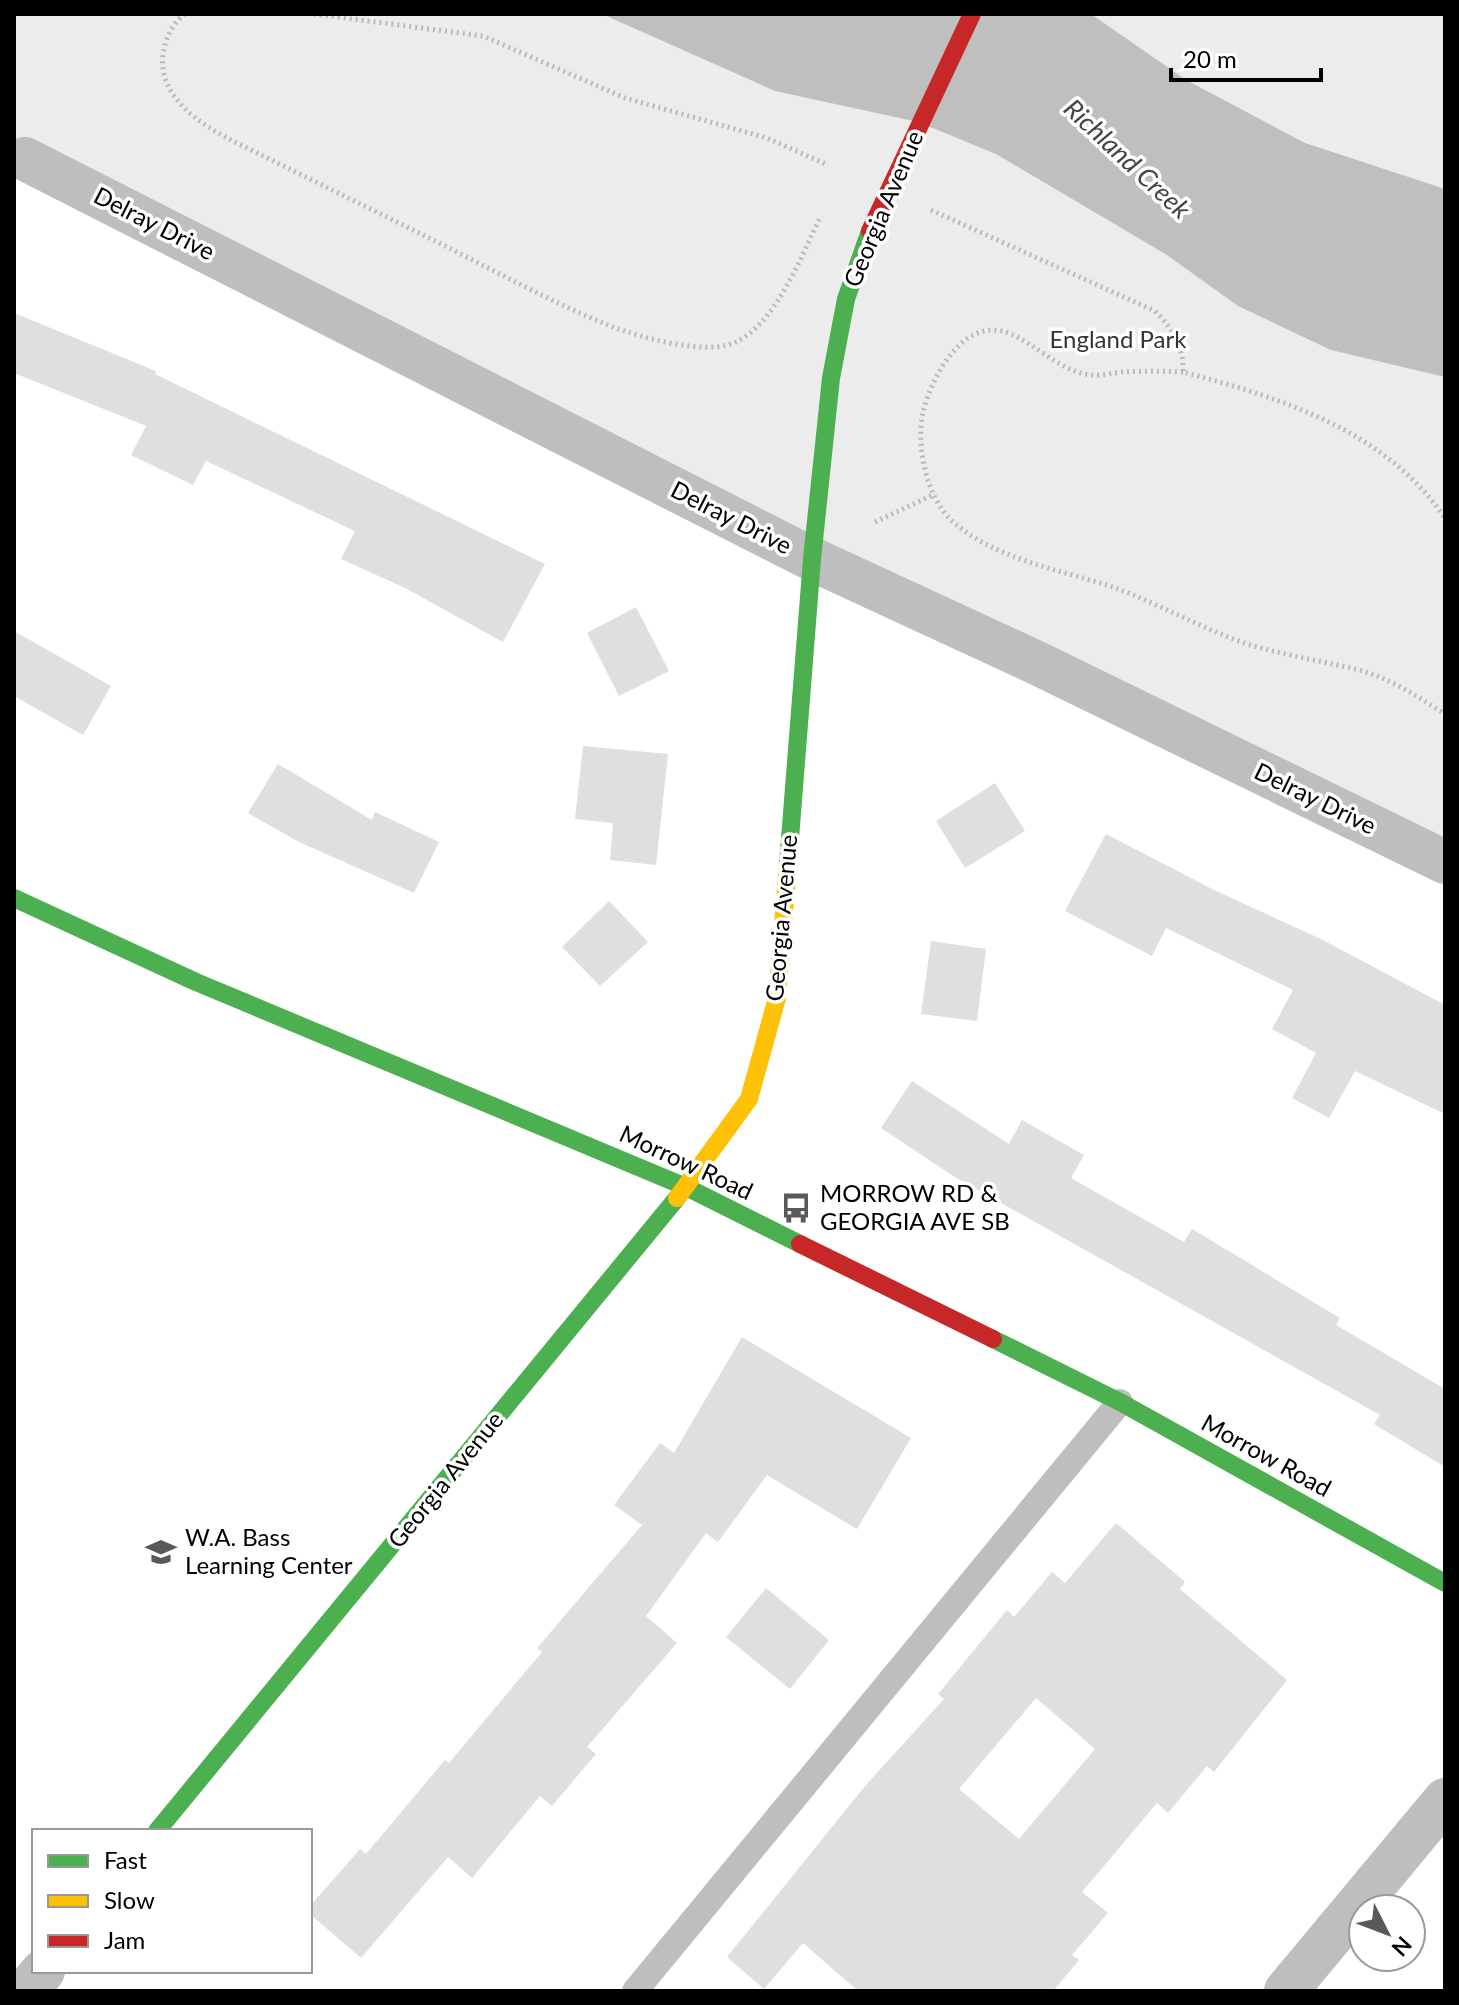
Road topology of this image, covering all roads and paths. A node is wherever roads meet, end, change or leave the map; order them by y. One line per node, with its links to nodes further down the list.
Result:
1 (185, 14): 7 (path)
2 (314, 14): 5 (path)
3 (972, 14): 12 (street, Georgia Avenue, bridge)
4 (25, 159): 12 (street, Delray Drive)
5 (828, 165)
6 (930, 210): 8 (path)
7 (821, 214)
8 (1183, 372): 9 (path); 10 (path)
9 (935, 494): 11 (path); 13 (path)
10 (1445, 518)
11 (875, 522)
12 (812, 559): 14 (street, Delray Drive); 16 (street, Georgia Avenue)
13 (1445, 714)
14 (1445, 862)
15 (14, 898): 16 (street, Morrow Road)
16 (686, 1187): 17 (street, Morrow Road); 20 (street, Georgia Avenue)
17 (1120, 1402): 18 (street, Morrow Road); 23 (lane)
18 (1445, 1583)
19 (1445, 1800): 24 (street)
20 (159, 1829)
21 (41, 1973): 22 (street)
22 (26, 1991)
23 (635, 1991)
24 (1286, 1991)

